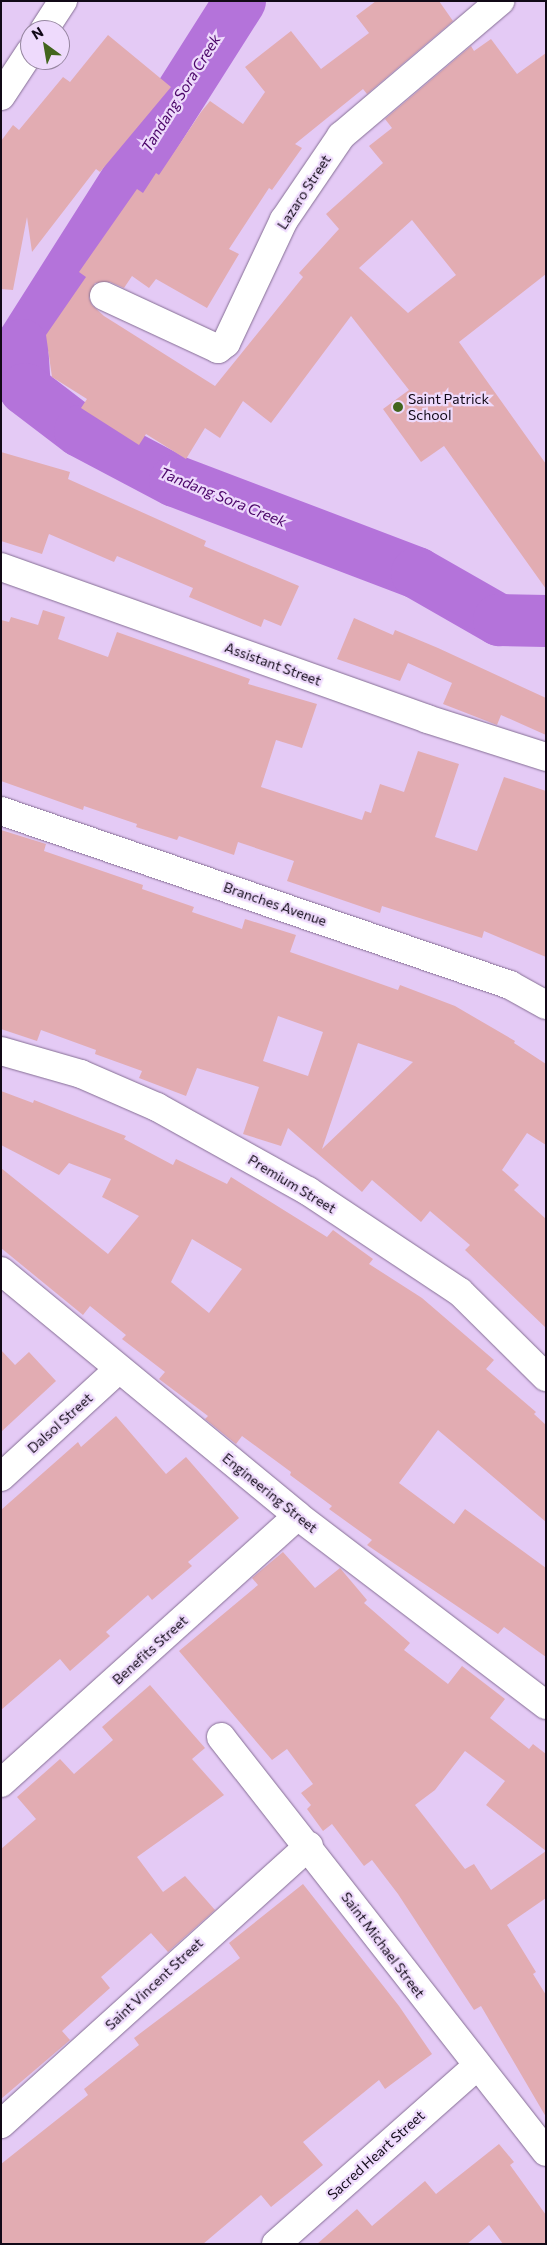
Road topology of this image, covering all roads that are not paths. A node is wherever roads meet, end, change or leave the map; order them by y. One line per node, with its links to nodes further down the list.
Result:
1 (63, 1): 3 (street)
2 (489, 5): 6 (street, Lazaro Street)
3 (51, 20)
4 (20, 67): 5 (street)
5 (1, 96)
6 (104, 296)
7 (1, 566): 8 (street, Assistant Street)
8 (546, 757)
9 (1, 811): 10 (street, Branches Avenue)
10 (546, 1005)
11 (1, 1051): 14 (street, Premium Street)
12 (1, 1271): 13 (street, Engineering Street)
13 (119, 1369): 15 (street, Dalsol Street); 16 (street, Engineering Street)
14 (546, 1377)
15 (1, 1477)
16 (298, 1516): 17 (street, Engineering Street); 19 (street, Benefits Street)
17 (546, 1705)
18 (221, 1737): 20 (street, Saint Michael Street)
19 (1, 1783)
20 (309, 1846): 21 (street, Saint Michael Street); 22 (street, Saint Vincent Street)
21 (476, 2067): 23 (street, Saint Michael Street); 24 (street, Sacred Heart Street)
22 (1, 2124)
23 (546, 2152)
24 (276, 2244)

